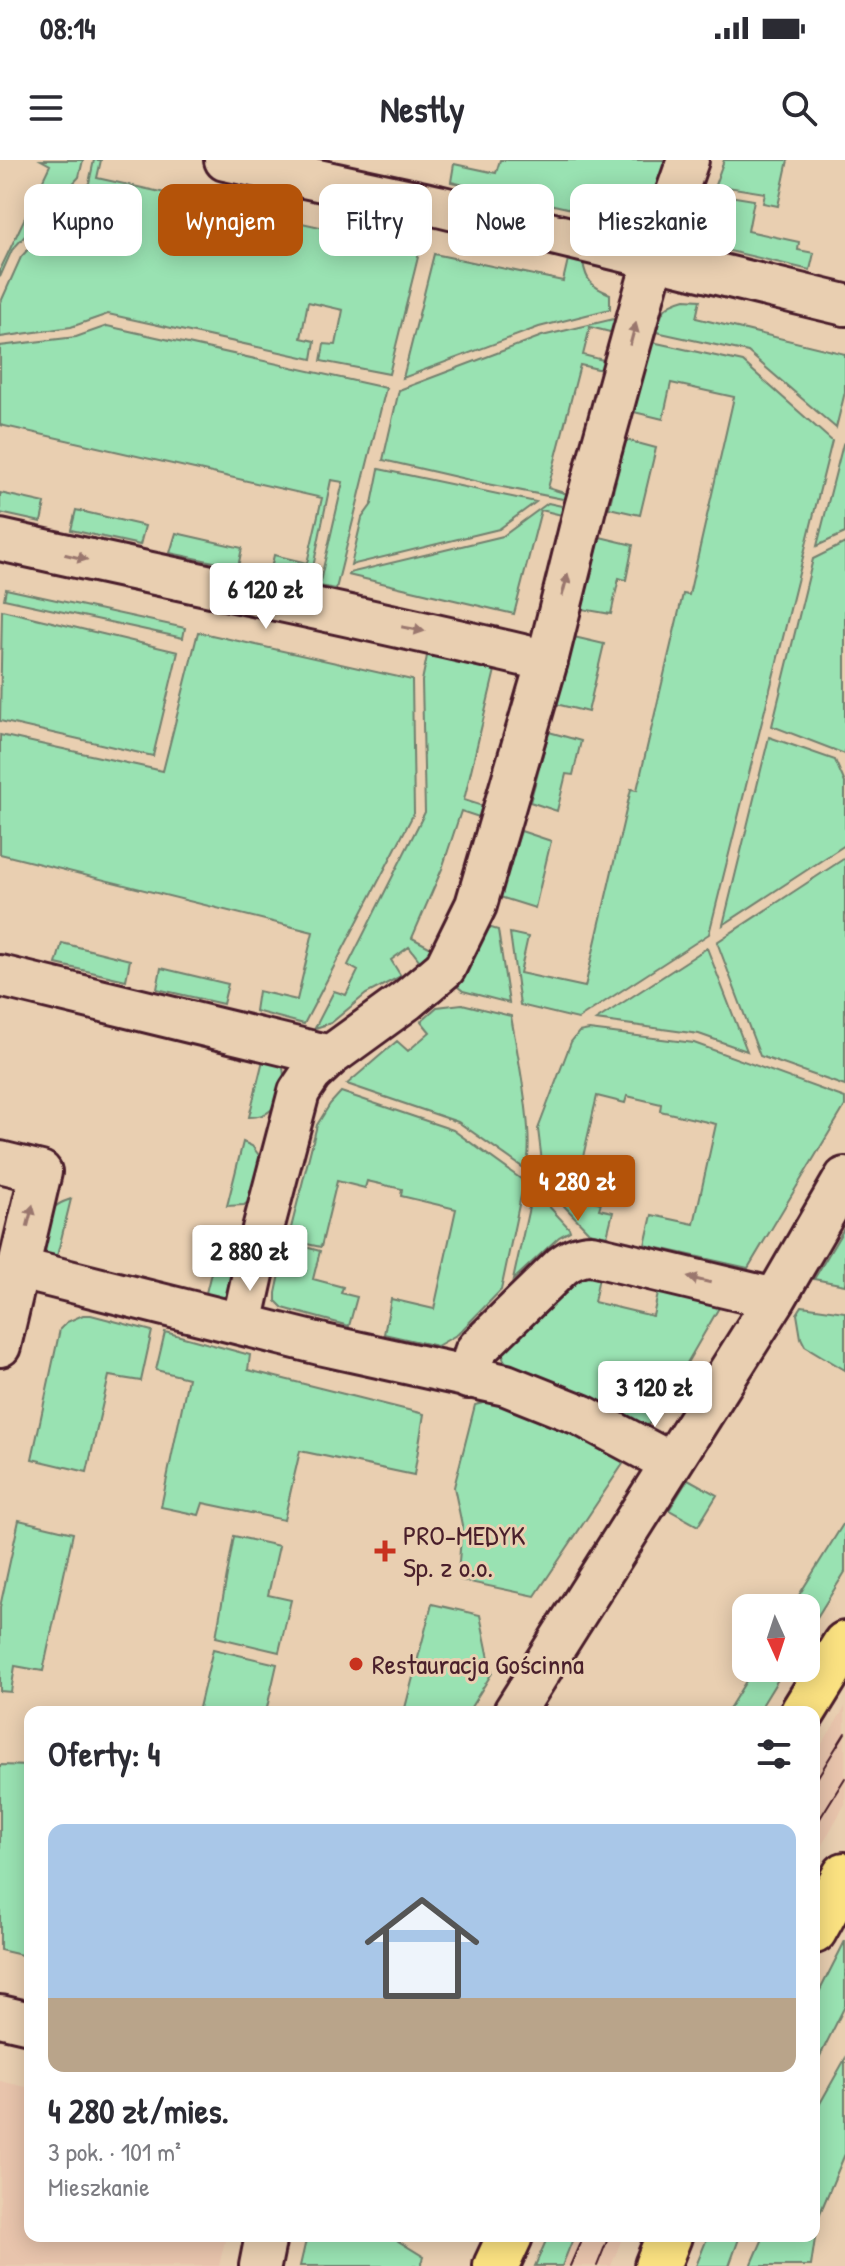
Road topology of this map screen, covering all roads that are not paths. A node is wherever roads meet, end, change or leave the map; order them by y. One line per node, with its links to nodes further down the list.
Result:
1 (225, 160): 3 (street)
2 (688, 160): 3 (street)
3 (654, 258): 4 (street); 6 (street, one-way to 3)
4 (845, 305)
5 (0, 540): 6 (street, one-way to 6)
6 (547, 661): 8 (street)
7 (0, 976): 8 (street)
8 (330, 1056): 13 (street)
9 (0, 1162): 11 (street, one-way to 9)
10 (845, 1178): 12 (street)
11 (17, 1268): 13 (street); 14 (street)
12 (775, 1299): 15 (street, one-way to 15); 16 (street)
13 (242, 1324): 15 (street)
14 (0, 1346)
15 (468, 1378): 16 (street)
16 (671, 1463): 18 (street)
17 (845, 1644): 19 (main road)
18 (518, 1706)
19 (807, 1706)
20 (845, 1875): 21 (main road)
21 (820, 1920)
22 (0, 2016): 23 (street)
23 (24, 2022)
24 (265, 2242): 27 (street)
25 (507, 2242): 28 (main road)
26 (667, 2242): 29 (main road)
27 (260, 2266)
28 (496, 2266)
29 (657, 2266)

